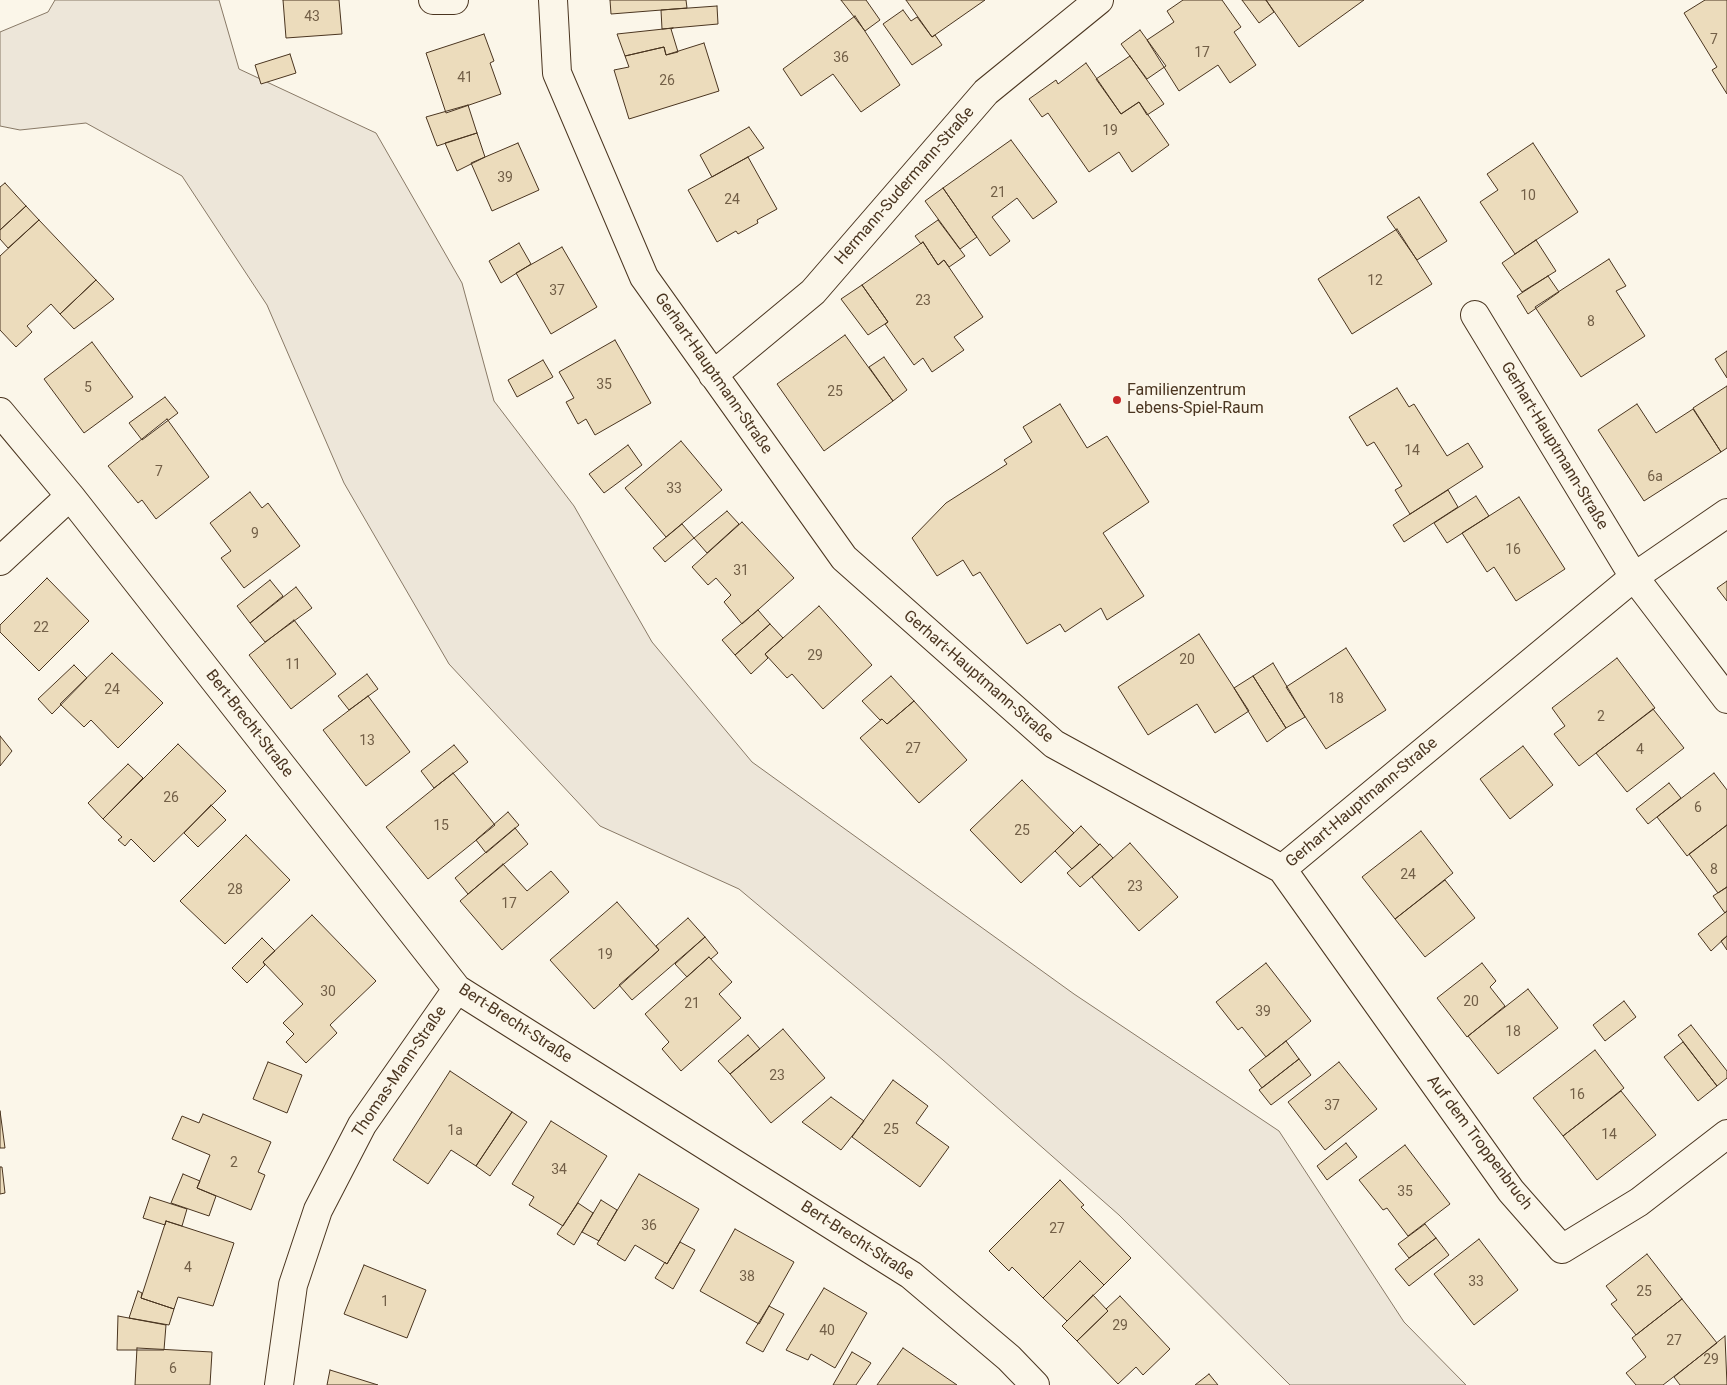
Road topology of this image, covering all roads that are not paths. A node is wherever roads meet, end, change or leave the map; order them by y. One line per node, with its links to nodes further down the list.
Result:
1 (433, 0): 2 (street)
2 (454, 0)
3 (553, 0): 6 (street, Gerhart-Hauptmann-Straße)
4 (1099, 0): 6 (street, Hermann-Sudermann-Straße)
5 (1475, 315): 11 (street, Gerhart-Hauptmann-Straße)
6 (712, 375): 13 (street, Gerhart-Hauptmann-Straße)
7 (0, 412): 8 (street, Bert-Brecht-Straße)
8 (70, 496): 10 (street); 14 (street, Bert-Brecht-Straße)
9 (1727, 513): 11 (street, Gerhart-Hauptmann-Straße)
10 (0, 561)
11 (1634, 577): 12 (street); 13 (street, Gerhart-Hauptmann-Straße)
12 (1727, 699)
13 (1282, 869): 15 (street, Auf dem Troppenbruch)
14 (457, 989): 16 (street, Thomas-Mann-Straße); 17 (street, Bert-Brecht-Straße)
15 (1727, 1134)
16 (279, 1385)
17 (1035, 1385)

